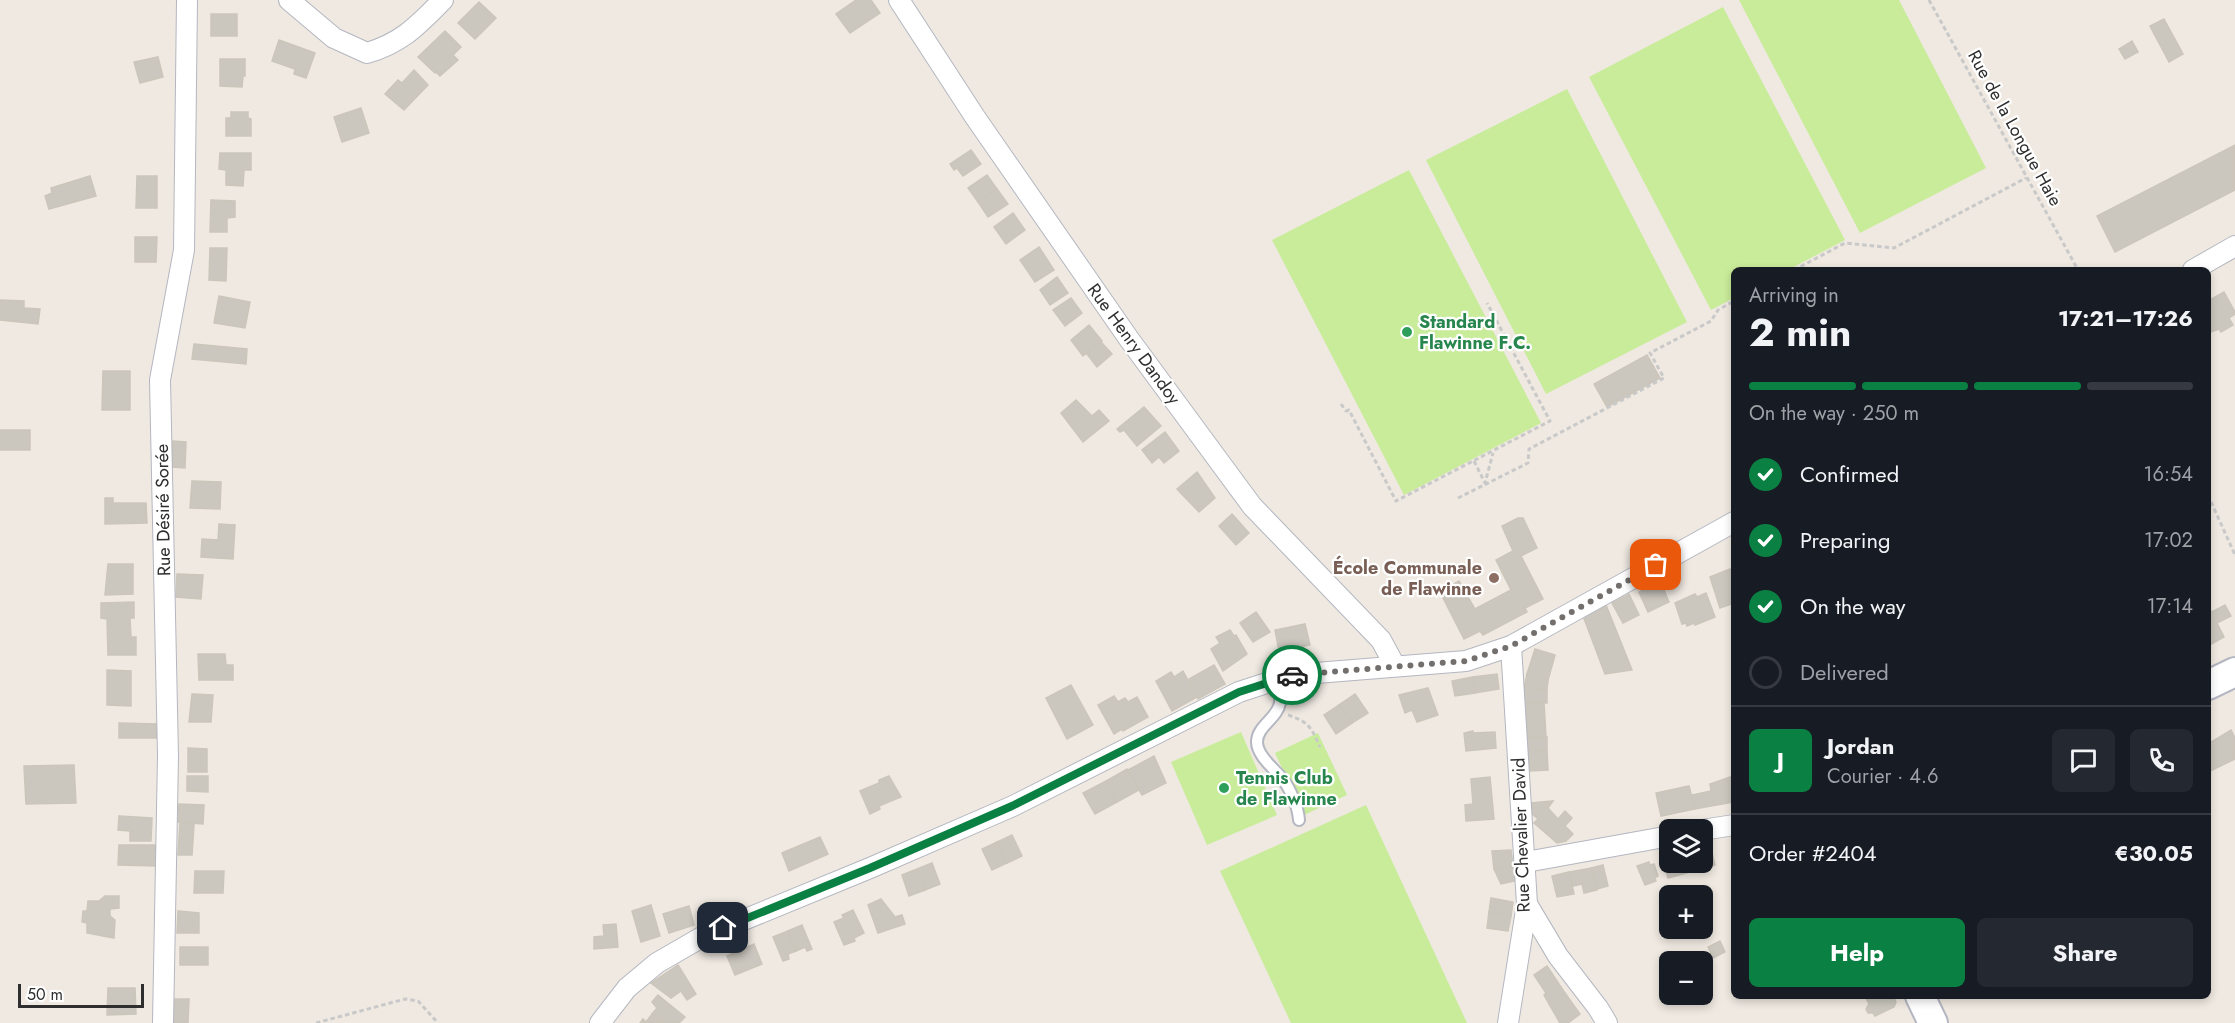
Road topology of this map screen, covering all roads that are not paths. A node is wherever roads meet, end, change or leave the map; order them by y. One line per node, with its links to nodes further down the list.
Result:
1 (187, 0): 20 (street, Rue Désiré Sorée)
2 (289, 0): 3 (street)
3 (443, 0)
4 (899, 0): 9 (street, Rue Henry Dandoy)
5 (2235, 246): 6 (street)
6 (2198, 267)
7 (1731, 524): 8 (street)
8 (1511, 646): 9 (street); 17 (street, Rue Chevalier David)
9 (1395, 666): 11 (street)
10 (2235, 672): 12 (street)
11 (1277, 679): 13 (lane); 21 (street)
12 (2211, 684)
13 (1299, 820)
14 (1731, 825): 15 (street)
15 (1713, 828)
16 (1659, 838): 17 (street)
17 (1526, 862): 18 (street, Rue Chevalier David)
18 (1527, 904): 22 (street, Rue Chevalier David); 23 (street)
19 (1921, 999): 24 (street)
20 (163, 1023)
21 (600, 1023)
22 (1508, 1023)
23 (1607, 1023)
24 (1933, 1023)

